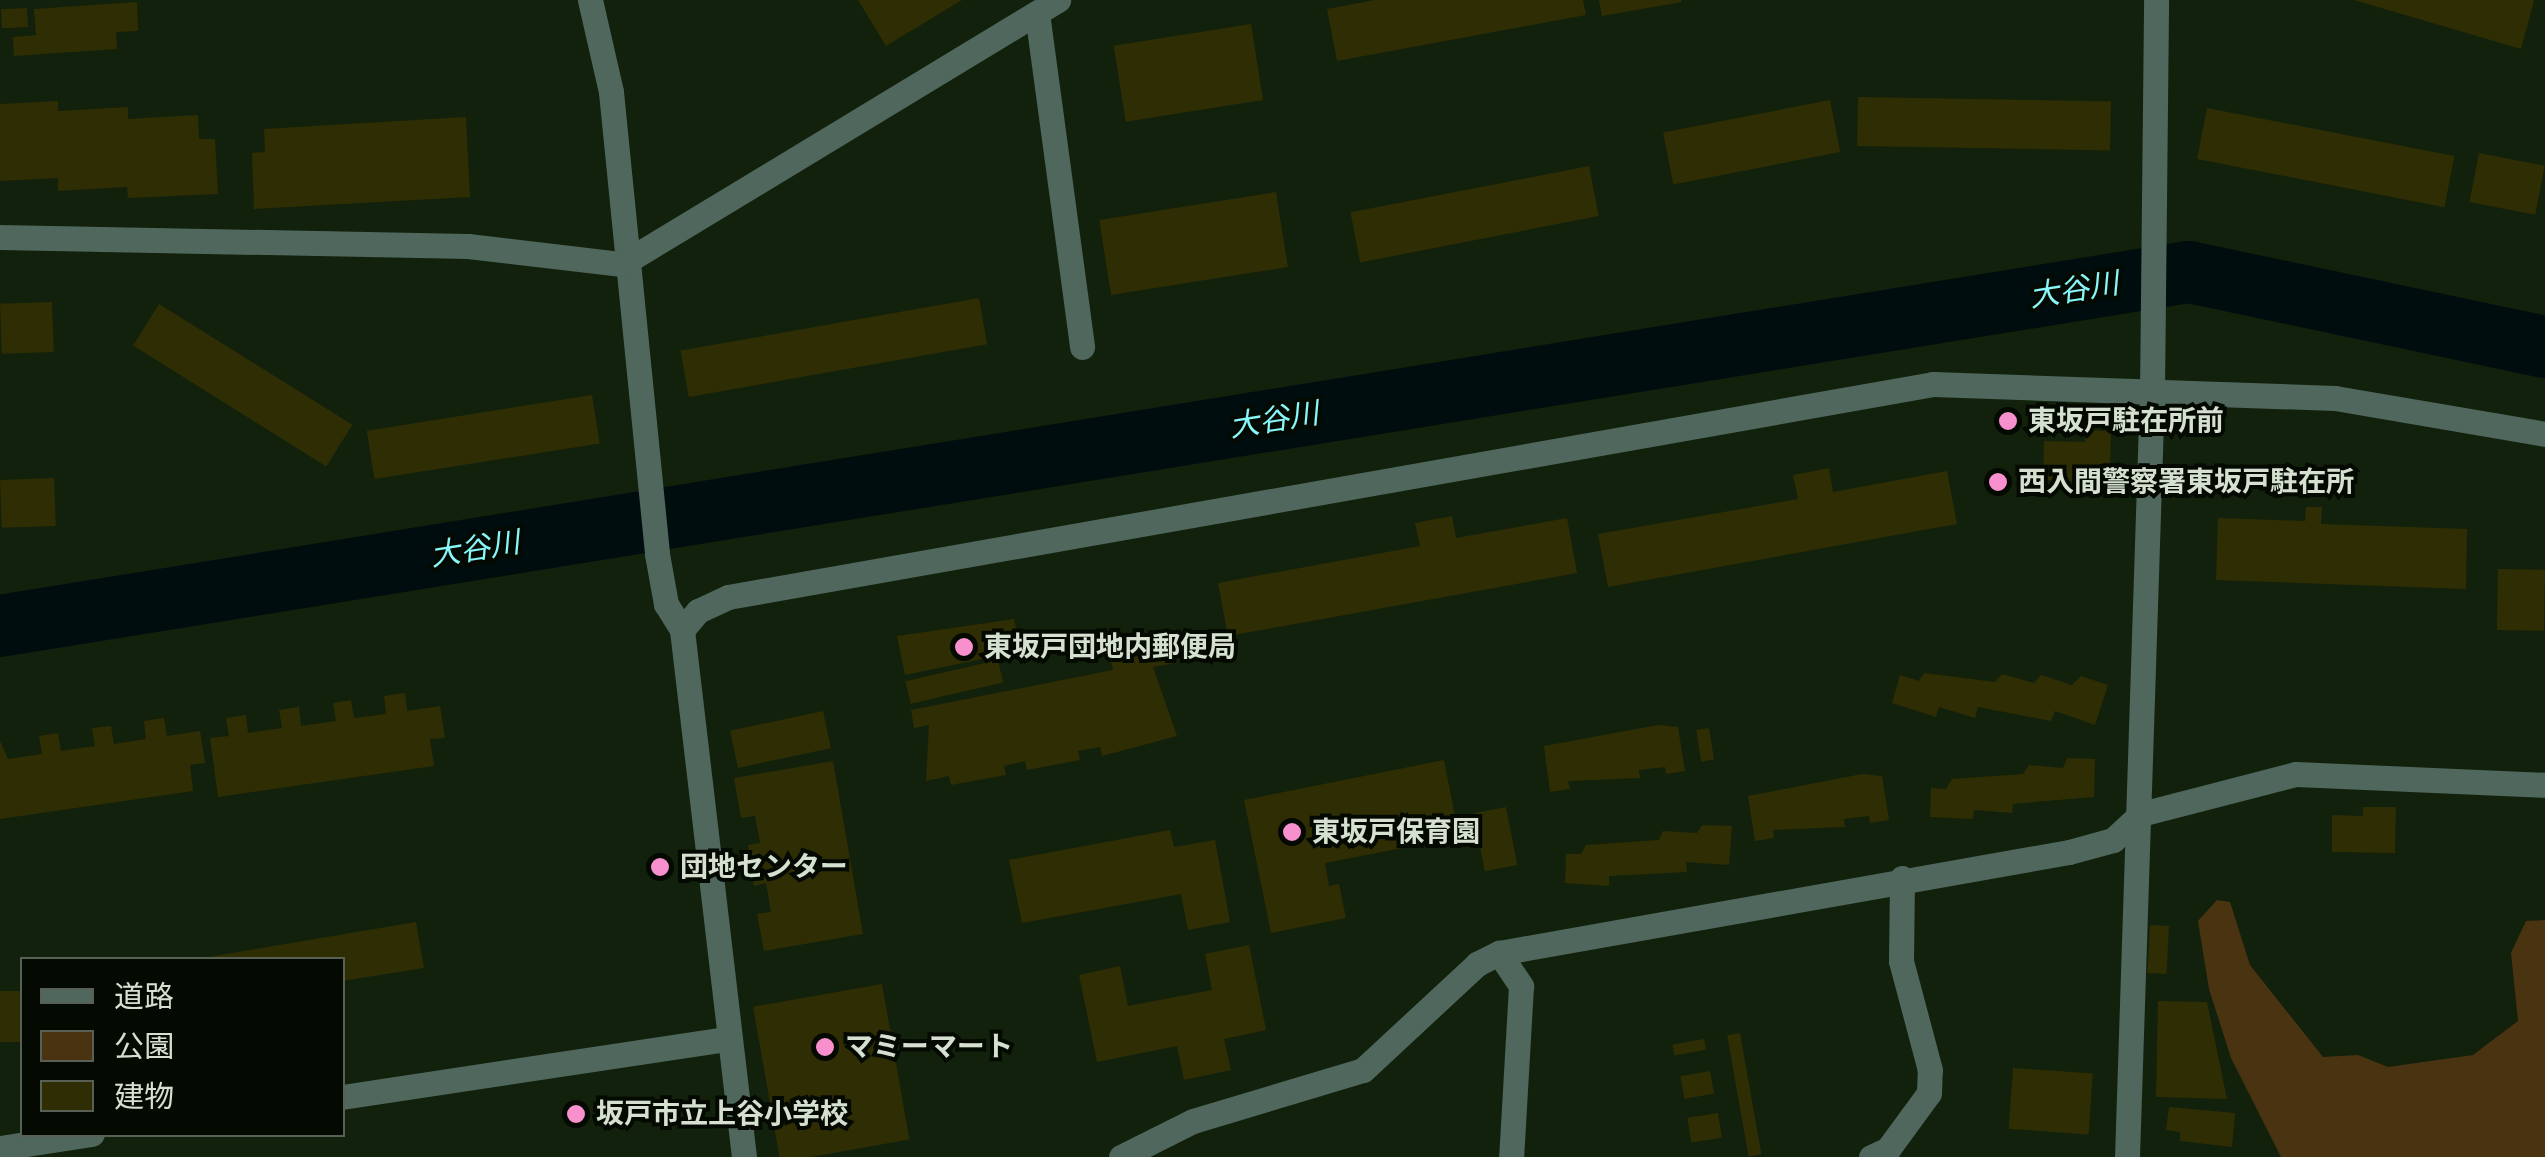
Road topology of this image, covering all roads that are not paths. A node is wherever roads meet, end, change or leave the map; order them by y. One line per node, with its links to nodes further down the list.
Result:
1 (590, 0): 5 (street)
2 (2156, 0): 7 (street)
3 (1047, 6): 5 (street); 6 (street)
4 (0, 237): 5 (street)
5 (622, 264): 9 (street)
6 (1082, 347)
7 (2152, 392): 8 (street); 9 (street); 11 (street)
8 (2545, 434)
9 (682, 630): 14 (street)
10 (2545, 785): 11 (street)
11 (2142, 814): 12 (street); 22 (street)
12 (1902, 878): 13 (street); 21 (street)
13 (1500, 953): 19 (street); 20 (street)
14 (724, 1039): 15 (street); 18 (street)
15 (345, 1097)
16 (72, 1137): 17 (street)
17 (0, 1148)
18 (744, 1157)
19 (1121, 1157)
20 (1511, 1157)
21 (1871, 1157)
22 (2127, 1157)

